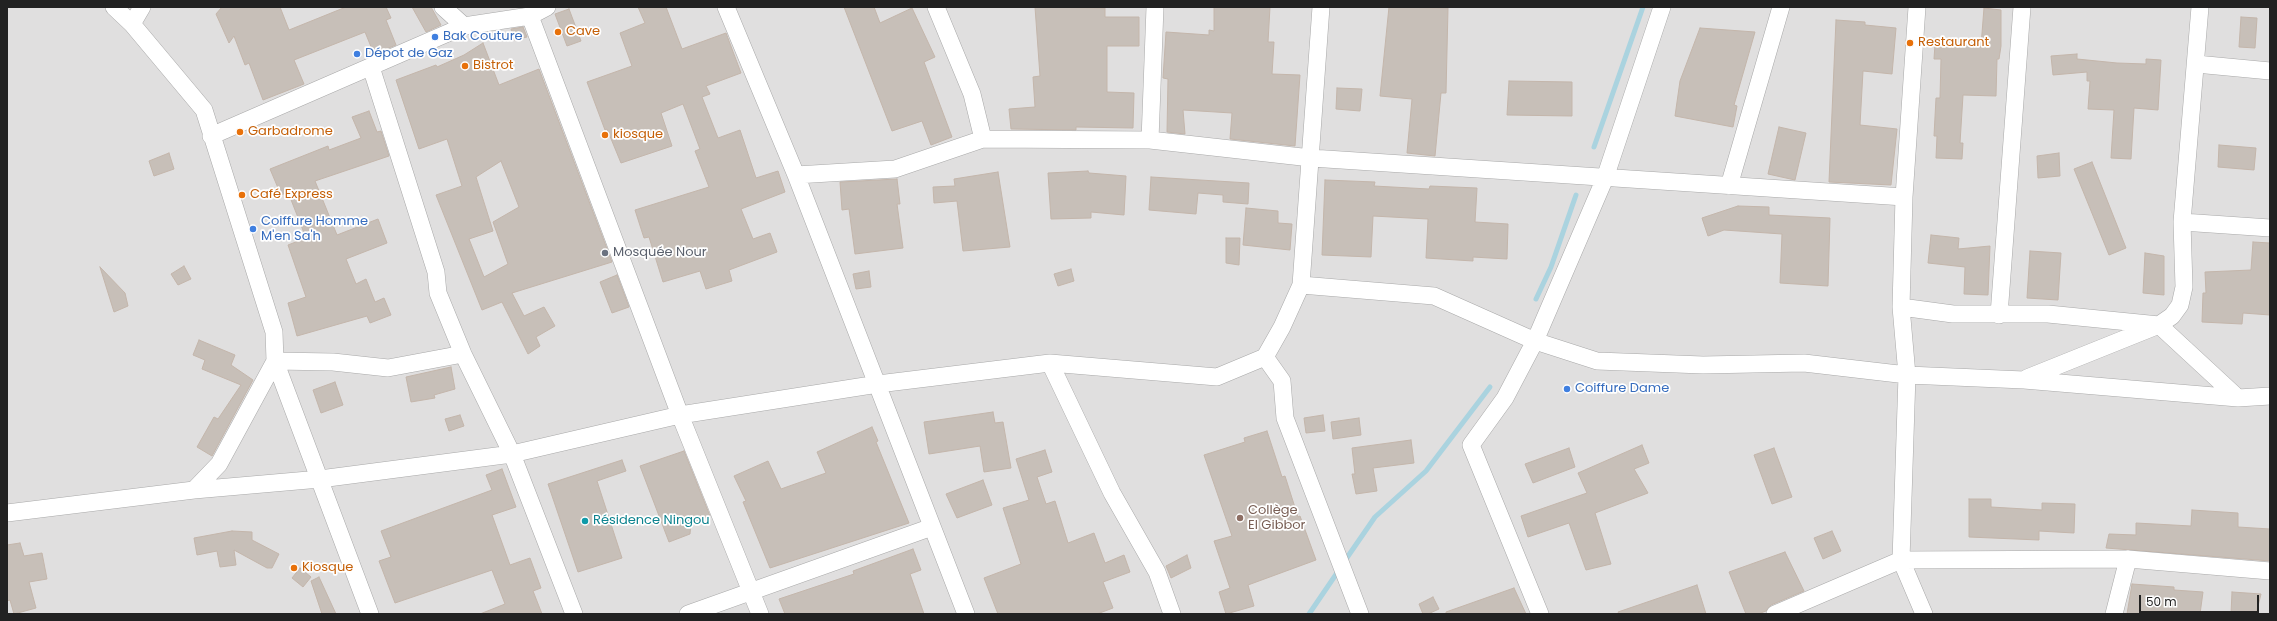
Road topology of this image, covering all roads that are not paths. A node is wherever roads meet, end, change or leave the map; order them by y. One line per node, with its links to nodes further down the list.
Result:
1 (114, 7): 15 (street)
2 (142, 7): 15 (street)
3 (443, 7): 16 (street)
4 (547, 7): 14 (street)
5 (726, 7): 24 (street)
6 (936, 7): 21 (street)
7 (1155, 7): 22 (street)
8 (1321, 7): 23 (street)
9 (1662, 7): 25 (street)
10 (1781, 7): 26 (street)
11 (1917, 7): 27 (street)
12 (2022, 7): 32 (street)
13 (2200, 7): 17 (street)
14 (530, 16): 16 (street); 44 (street)
15 (132, 24): 20 (street)
16 (464, 26): 18 (street)
17 (2196, 64): 19 (street); 28 (street)
18 (370, 67): 20 (street); 35 (street)
19 (2270, 71)
20 (211, 136): 37 (street)
21 (983, 139): 22 (street); 24 (street)
22 (1150, 140): 23 (street)
23 (1311, 158): 25 (street); 30 (street)
24 (796, 175): 41 (street)
25 (1605, 178): 26 (street); 34 (street)
26 (1729, 186): 27 (street)
27 (1904, 197): 31 (street)
28 (2182, 222): 29 (street); 33 (street)
29 (2270, 228)
30 (1301, 285): 34 (street); 36 (street)
31 (1901, 307): 32 (street); 39 (street)
32 (1999, 315): 33 (street)
33 (2159, 325): 40 (street); 43 (street)
34 (1535, 341): 39 (street); 61 (street)
35 (463, 354): 37 (street); 45 (street)
36 (1265, 357): 38 (street); 60 (street)
37 (275, 361): 46 (street); 47 (street)
38 (1050, 363): 41 (street); 59 (street)
39 (1907, 375): 40 (street); 51 (street)
40 (2024, 380): 43 (street)
41 (878, 384): 44 (street); 49 (street)
42 (2270, 396): 43 (street)
43 (2238, 398)
44 (680, 415): 45 (street); 53 (street)
45 (512, 454): 46 (street); 55 (street)
46 (320, 479): 47 (street); 54 (street)
47 (194, 490): 48 (street)
48 (7, 513)
49 (932, 527): 53 (street); 58 (street)
50 (2128, 559): 51 (street); 52 (street); 64 (street)
51 (1902, 560): 62 (street); 63 (street)
52 (2270, 571)
53 (752, 592): 56 (street); 57 (street)
54 (370, 614)
55 (574, 614)
56 (688, 614)
57 (760, 614)
58 (966, 614)
59 (1172, 614)
60 (1360, 614)
61 (1540, 614)
62 (1775, 614)
63 (1924, 614)
64 (2114, 614)

